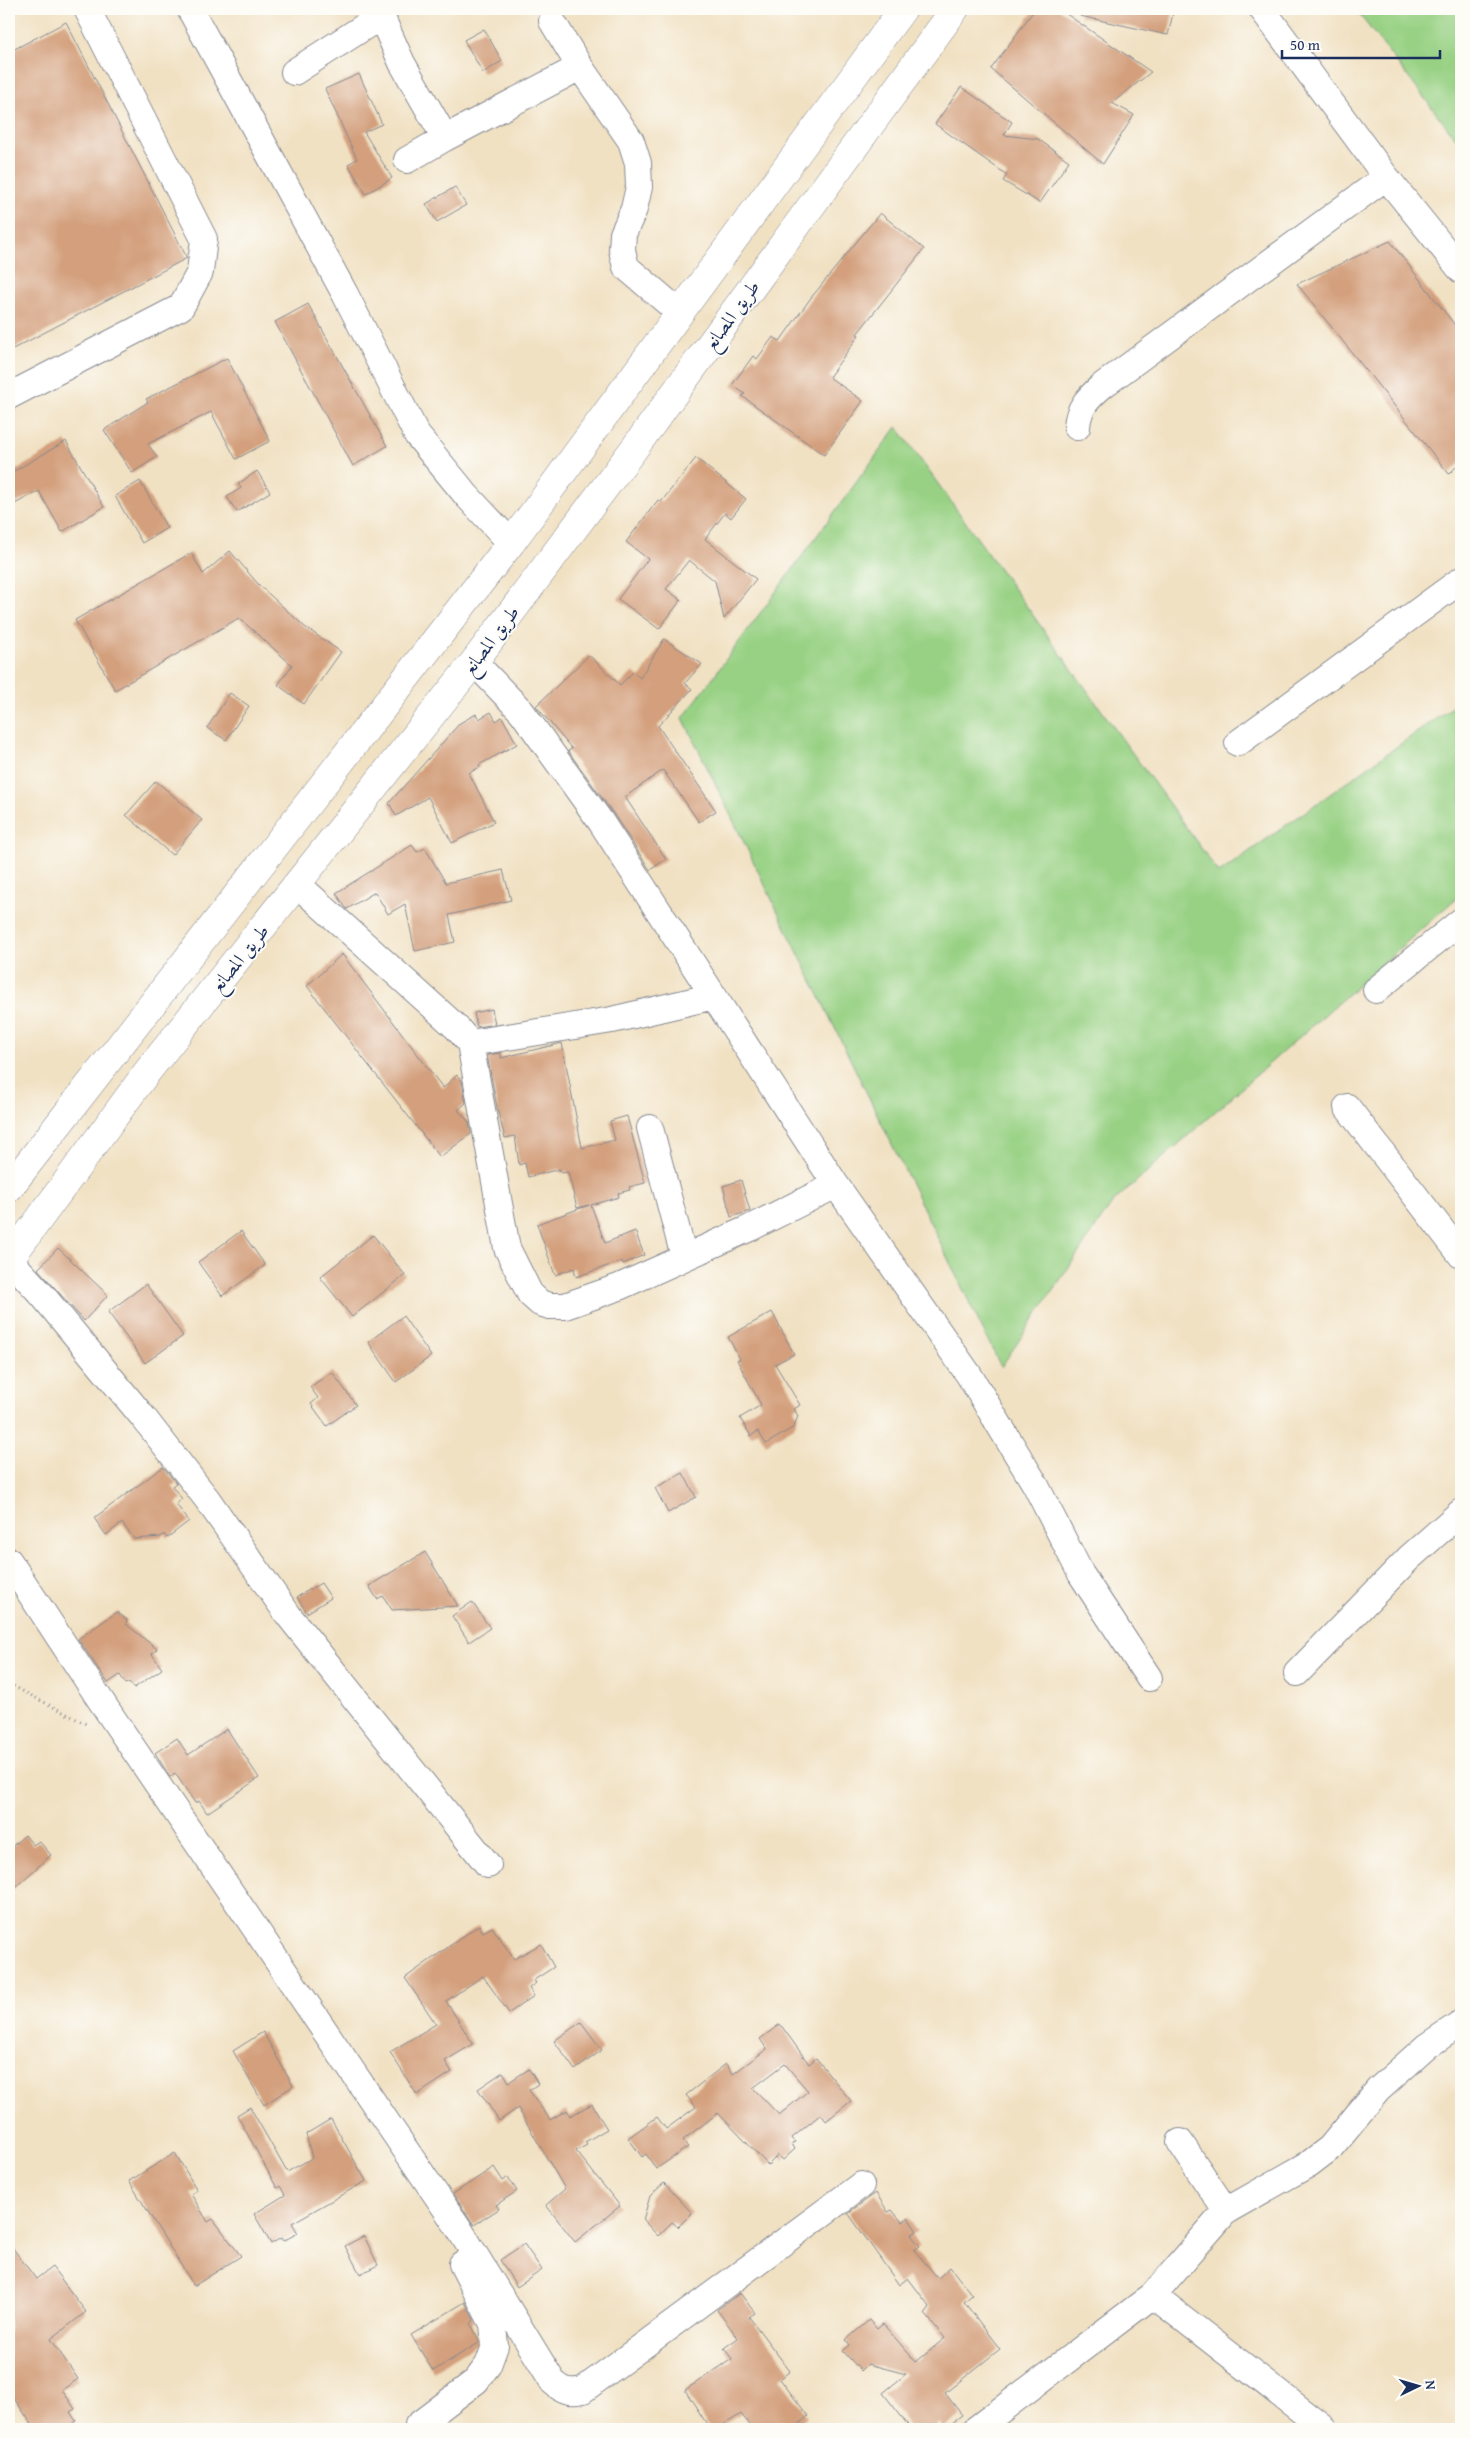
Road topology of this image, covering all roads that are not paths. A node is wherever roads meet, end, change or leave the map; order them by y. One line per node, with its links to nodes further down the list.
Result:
1 (86, 9): 17 (street)
2 (190, 9): 19 (street)
3 (903, 9): 10 (main road, طريق المصانع)
4 (955, 9): 11 (main road, طريق المصانع)
5 (1262, 9): 14 (street)
6 (384, 13): 9 (street); 12 (street)
7 (552, 21): 8 (street)
8 (580, 67): 12 (street); 16 (street)
9 (294, 72)
10 (851, 82): 11 (main road); 16 (main road, طريق المصانع)
11 (882, 109): 21 (main road, طريق المصانع)
12 (445, 138): 13 (street)
13 (407, 160)
14 (1386, 176): 15 (street); 18 (street)
15 (1461, 270)
16 (680, 313): 19 (main road, طريق المصانع)
17 (9, 396)
18 (1077, 427)
19 (511, 543): 31 (main road, طريق المصانع)
20 (1461, 580): 22 (street)
21 (474, 662): 23 (main road, طريق المصانع); 26 (street)
22 (1238, 743)
23 (297, 884): 27 (street); 34 (main road, طريق المصانع)
24 (1461, 921): 25 (street)
25 (1376, 990)
26 (714, 996): 27 (street); 30 (street)
27 (470, 1043): 33 (street)
28 (1347, 1107): 32 (street)
29 (650, 1128): 33 (street)
30 (836, 1185): 33 (street); 39 (street)
31 (9, 1188)
32 (1461, 1255)
33 (684, 1257)
34 (9, 1260): 40 (street)
35 (1461, 1512): 38 (street)
36 (9, 1561): 43 (street)
37 (9, 1588): 46 (street)
38 (1297, 1673)
39 (1149, 1678)
40 (488, 1865)
41 (1461, 2023): 44 (street)
42 (1180, 2142): 44 (street)
43 (861, 2185)
44 (1226, 2211): 45 (street)
45 (1153, 2295): 47 (street); 48 (street)
46 (418, 2425)
47 (976, 2429)
48 (1325, 2429)

